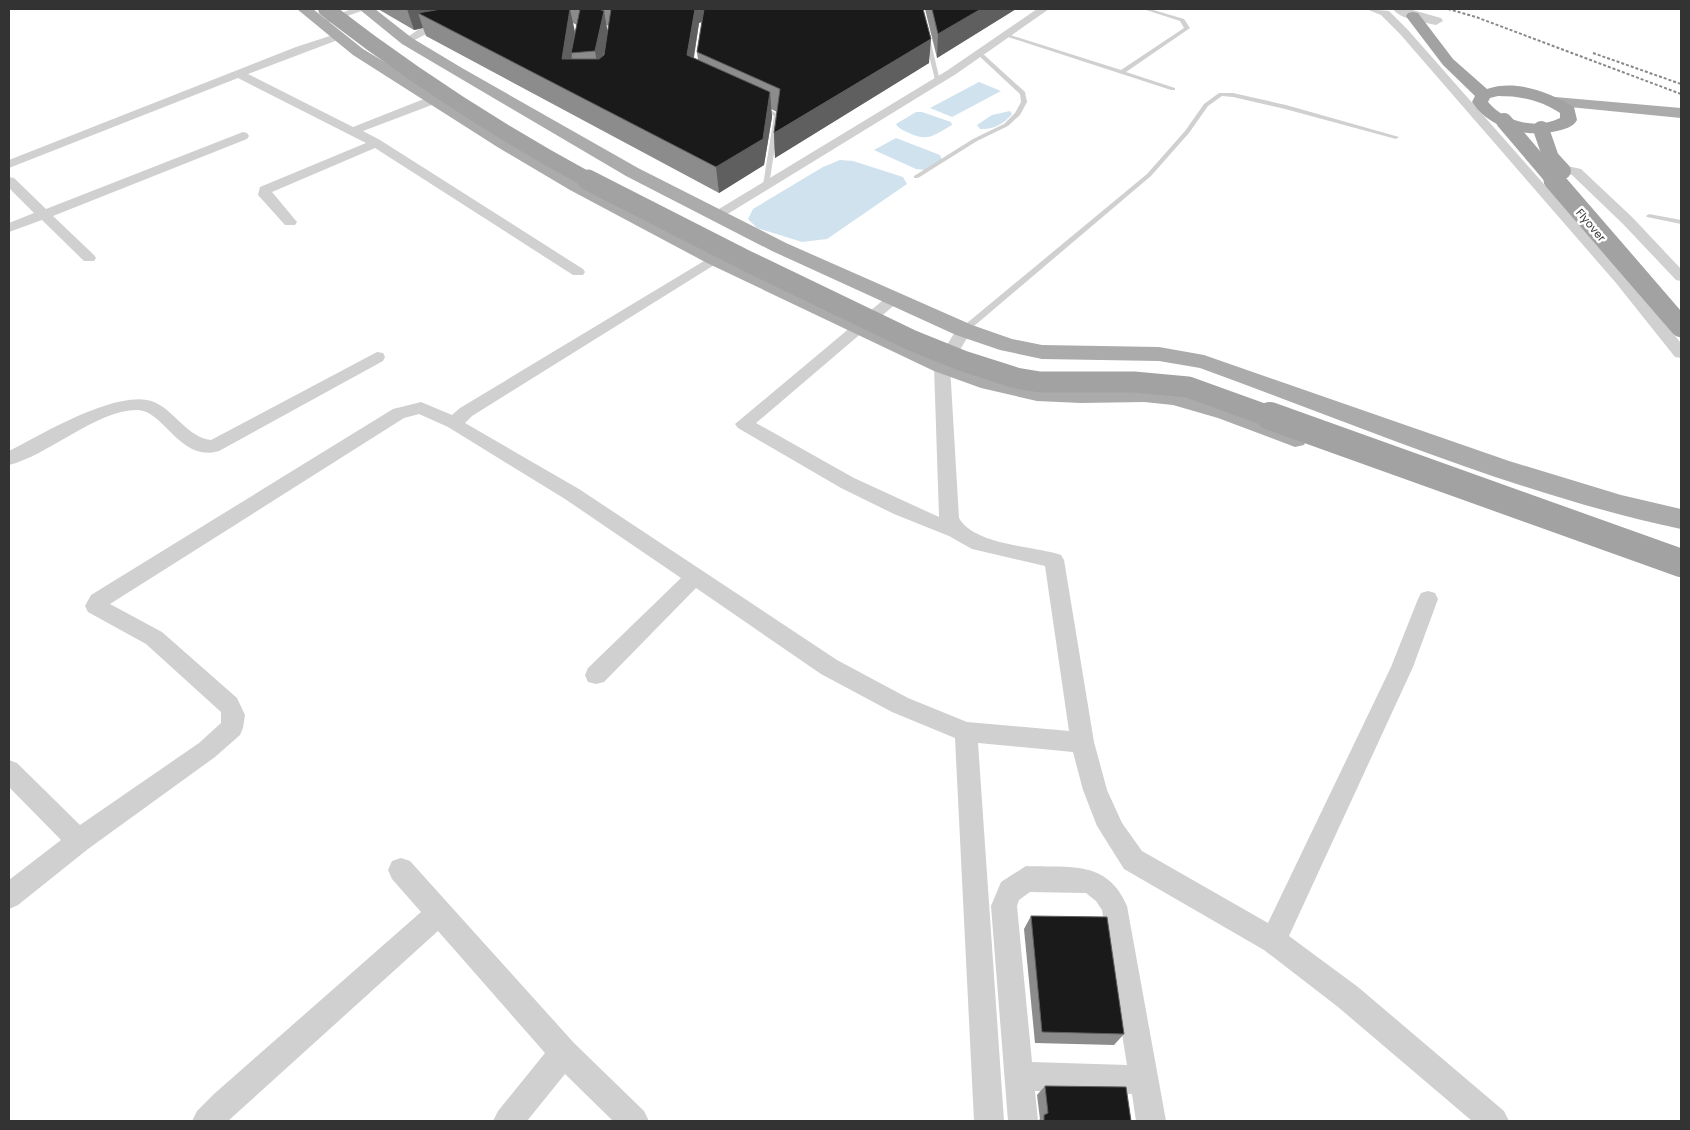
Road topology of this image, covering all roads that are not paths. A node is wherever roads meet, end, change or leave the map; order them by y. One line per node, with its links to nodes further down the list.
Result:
1 (343, 9): 61 (highway)
2 (364, 9): 8 (street); 13 (main road)
3 (920, 9): 17 (lane)
4 (1044, 9): 11 (street)
5 (1145, 9): 15 (lane)
6 (1371, 9): 32 (street)
7 (1406, 12): 9 (street); 19 (highway)
8 (317, 13): 12 (main road); 62 (highway, bridge)
9 (1436, 21): 19 (highway)
10 (454, 25): 13 (street)
11 (1005, 35): 14 (street); 15 (lane)
12 (339, 36): 16 (street); 20 (main road)
13 (407, 40): 38 (main road)
14 (980, 53): 17 (street); 34 (lane)
15 (1122, 72): 18 (lane)
16 (240, 74): 28 (street); 33 (street)
17 (938, 80): 36 (street)
18 (1173, 88)
19 (1490, 93): 21 (highway); 25 (highway, Flyover)
20 (433, 100): 28 (street); 44 (main road)
21 (1556, 102): 23 (main road); 24 (highway)
22 (750, 103): 36 (lane)
23 (1681, 113)
24 (1569, 120): 26 (main road); 27 (highway, Flyover)
25 (1504, 121): 27 (highway, Flyover); 49 (highway, Flyover, bridge)
26 (1681, 121)
27 (1541, 129): 48 (highway, Flyover, bridge)
28 (353, 131): 31 (street)
29 (243, 136): 37 (street)
30 (1396, 137): 51 (lane)
31 (376, 143): 40 (street); 45 (street)
32 (1513, 158): 46 (street); 52 (street)
33 (9, 164)
34 (916, 177)
35 (9, 182): 37 (street)
36 (766, 185): 38 (street)
37 (43, 214): 42 (street); 43 (street)
38 (716, 215): 47 (main road)
39 (1649, 216): 41 (lane)
40 (290, 222)
41 (1681, 222)
42 (9, 228)
43 (89, 258)
44 (714, 259): 50 (main road); 55 (street)
45 (578, 272)
46 (1681, 277)
47 (893, 299): 50 (street); 51 (main road)
48 (1681, 300)
49 (1681, 327)
50 (860, 328): 54 (main road); 60 (street)
51 (964, 330): 54 (street); 57 (main road)
52 (1681, 354)
53 (377, 357): 56 (street)
54 (942, 366): 58 (main road); 60 (street)
55 (454, 423): 63 (street); 69 (street)
56 (9, 459)
57 (1485, 461): 58 (main road); 59 (main road)
58 (1470, 502): 62 (main road)
59 (1681, 519)
60 (956, 531): 67 (street)
61 (1681, 544)
62 (1681, 564)
63 (696, 576): 65 (street); 66 (street)
64 (1428, 599): 73 (street)
65 (596, 675)
66 (966, 732): 67 (street); 80 (street)
67 (1082, 742): 73 (street)
68 (9, 771): 69 (street)
69 (79, 841): 71 (street)
70 (401, 870): 72 (street)
71 (9, 896)
72 (439, 913): 74 (street); 77 (street)
73 (1273, 941): 83 (street)
74 (564, 1053): 78 (street); 79 (street)
75 (1019, 1076): 76 (street); 76 (street); 81 (street)
76 (1144, 1080): 82 (street)
77 (208, 1121)
78 (508, 1121)
79 (634, 1121)
80 (989, 1121)
81 (1023, 1121)
82 (1150, 1121)
83 (1494, 1121)

